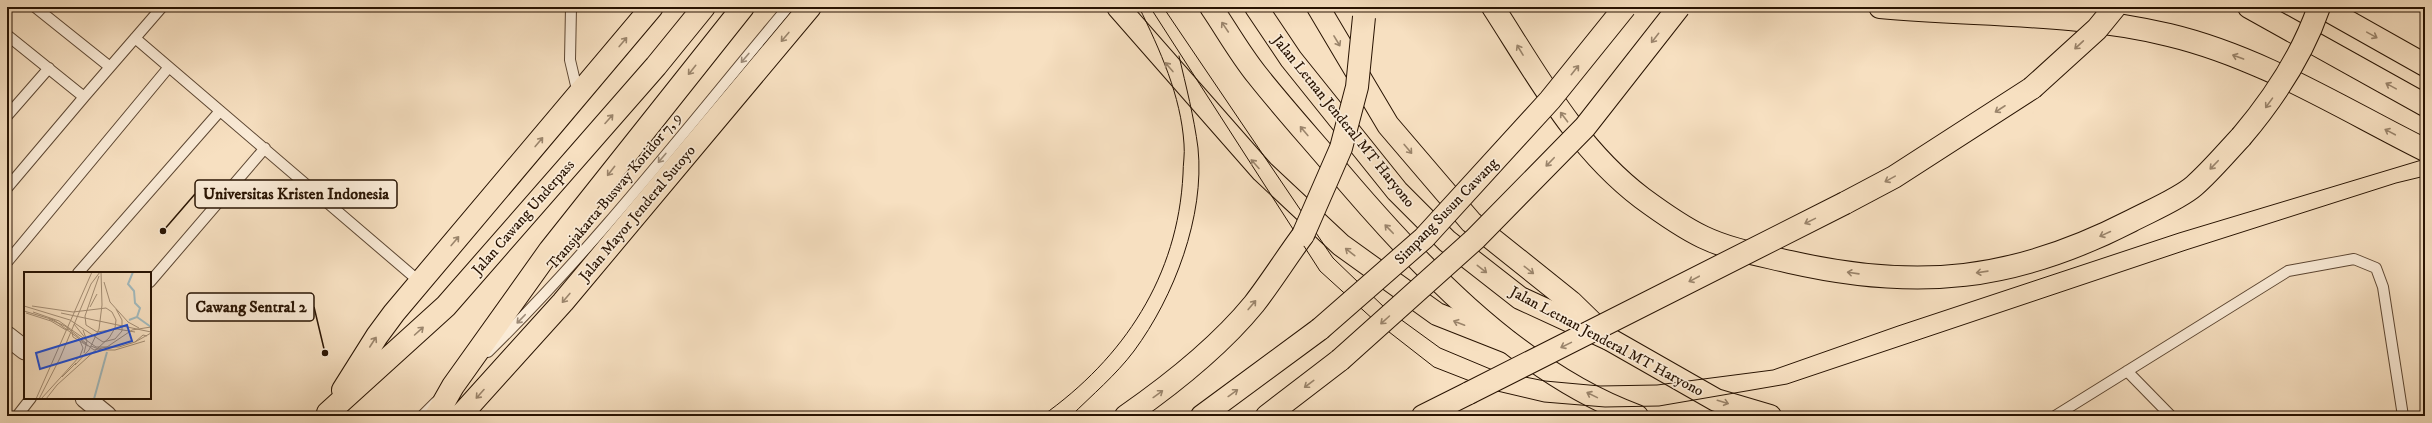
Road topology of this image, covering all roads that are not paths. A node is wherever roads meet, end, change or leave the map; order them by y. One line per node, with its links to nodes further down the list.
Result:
1 (35, 7): 24 (lane)
2 (162, 7): 22 (lane)
3 (571, 7): 27 (lane)
4 (652, 7): 27 (main road, one-way to 4)
5 (704, 7): 47 (main road, Jalan Cawang Underpass, one-way to 5)
6 (743, 7): 44 (main road, one-way to 44)
7 (788, 7): 44 (lane, Transjakarta Busway Koridor 7, 9, one-way to 44)
8 (810, 7): 52 (main road, Jalan Mayor Jenderal Sutoyo, one-way to 52)
9 (1118, 7): 41 (main road, one-way to 9)
10 (1211, 7): 41 (main road, one-way to 10)
11 (1256, 7): 40 (main road, Jalan Letnan Jenderal MT Haryono, one-way to 40)
12 (1318, 7): 40 (main road, one-way to 40)
13 (1363, 7): 53 (main road, one-way to 13, bridge)
14 (1493, 7): 20 (main road, one-way to 14, bridge)
15 (1625, 7): 54 (main road, Simpang Susun Cawang, one-way to 15, bridge)
16 (1679, 7): 55 (main road, one-way to 55, bridge)
17 (1880, 7): 33 (main road, one-way to 17)
18 (2115, 7): 56 (main road, one-way to 56, bridge)
19 (2249, 7): 29 (main road, one-way to 19)
20 (2321, 7): 23 (main road, one-way to 23)
21 (7, 35): 26 (lane)
22 (135, 38): 24 (lane); 25 (lane)
23 (2425, 66)
24 (110, 67): 28 (lane)
25 (169, 67): 30 (lane); 35 (lane)
26 (49, 68): 28 (lane); 31 (lane)
27 (578, 95): 38 (main road, one-way to 27)
28 (84, 97): 34 (lane)
29 (2425, 105)
30 (220, 111): 32 (lane); 36 (lane)
31 (7, 116)
32 (266, 148): 37 (lane); 38 (lane)
33 (2425, 150)
34 (7, 188)
35 (8, 261)
36 (79, 272)
37 (151, 281)
38 (420, 282): 47 (main road, one-way to 38)
39 (7, 336): 42 (street)
40 (1609, 339): 58 (main road, Jalan Letnan Jenderal MT Haryono, one-way to 58)
41 (1508, 342): 57 (main road, one-way to 41)
42 (24, 349)
43 (2127, 371): 59 (lane); 60 (lane); 61 (lane)
44 (453, 386): 50 (lane, Transjakarta Busway Koridor 7, 9); 51 (main road)
45 (30, 399): 48 (lane)
46 (86, 399): 49 (street)
47 (326, 415)
48 (17, 416)
49 (107, 416)
50 (422, 416)
51 (436, 416)
52 (460, 416)
53 (1126, 416)
54 (1202, 416)
55 (1267, 416)
56 (1423, 416)
57 (1637, 416)
58 (1770, 416)
59 (2055, 416)
60 (2172, 416)
61 (2403, 416)

